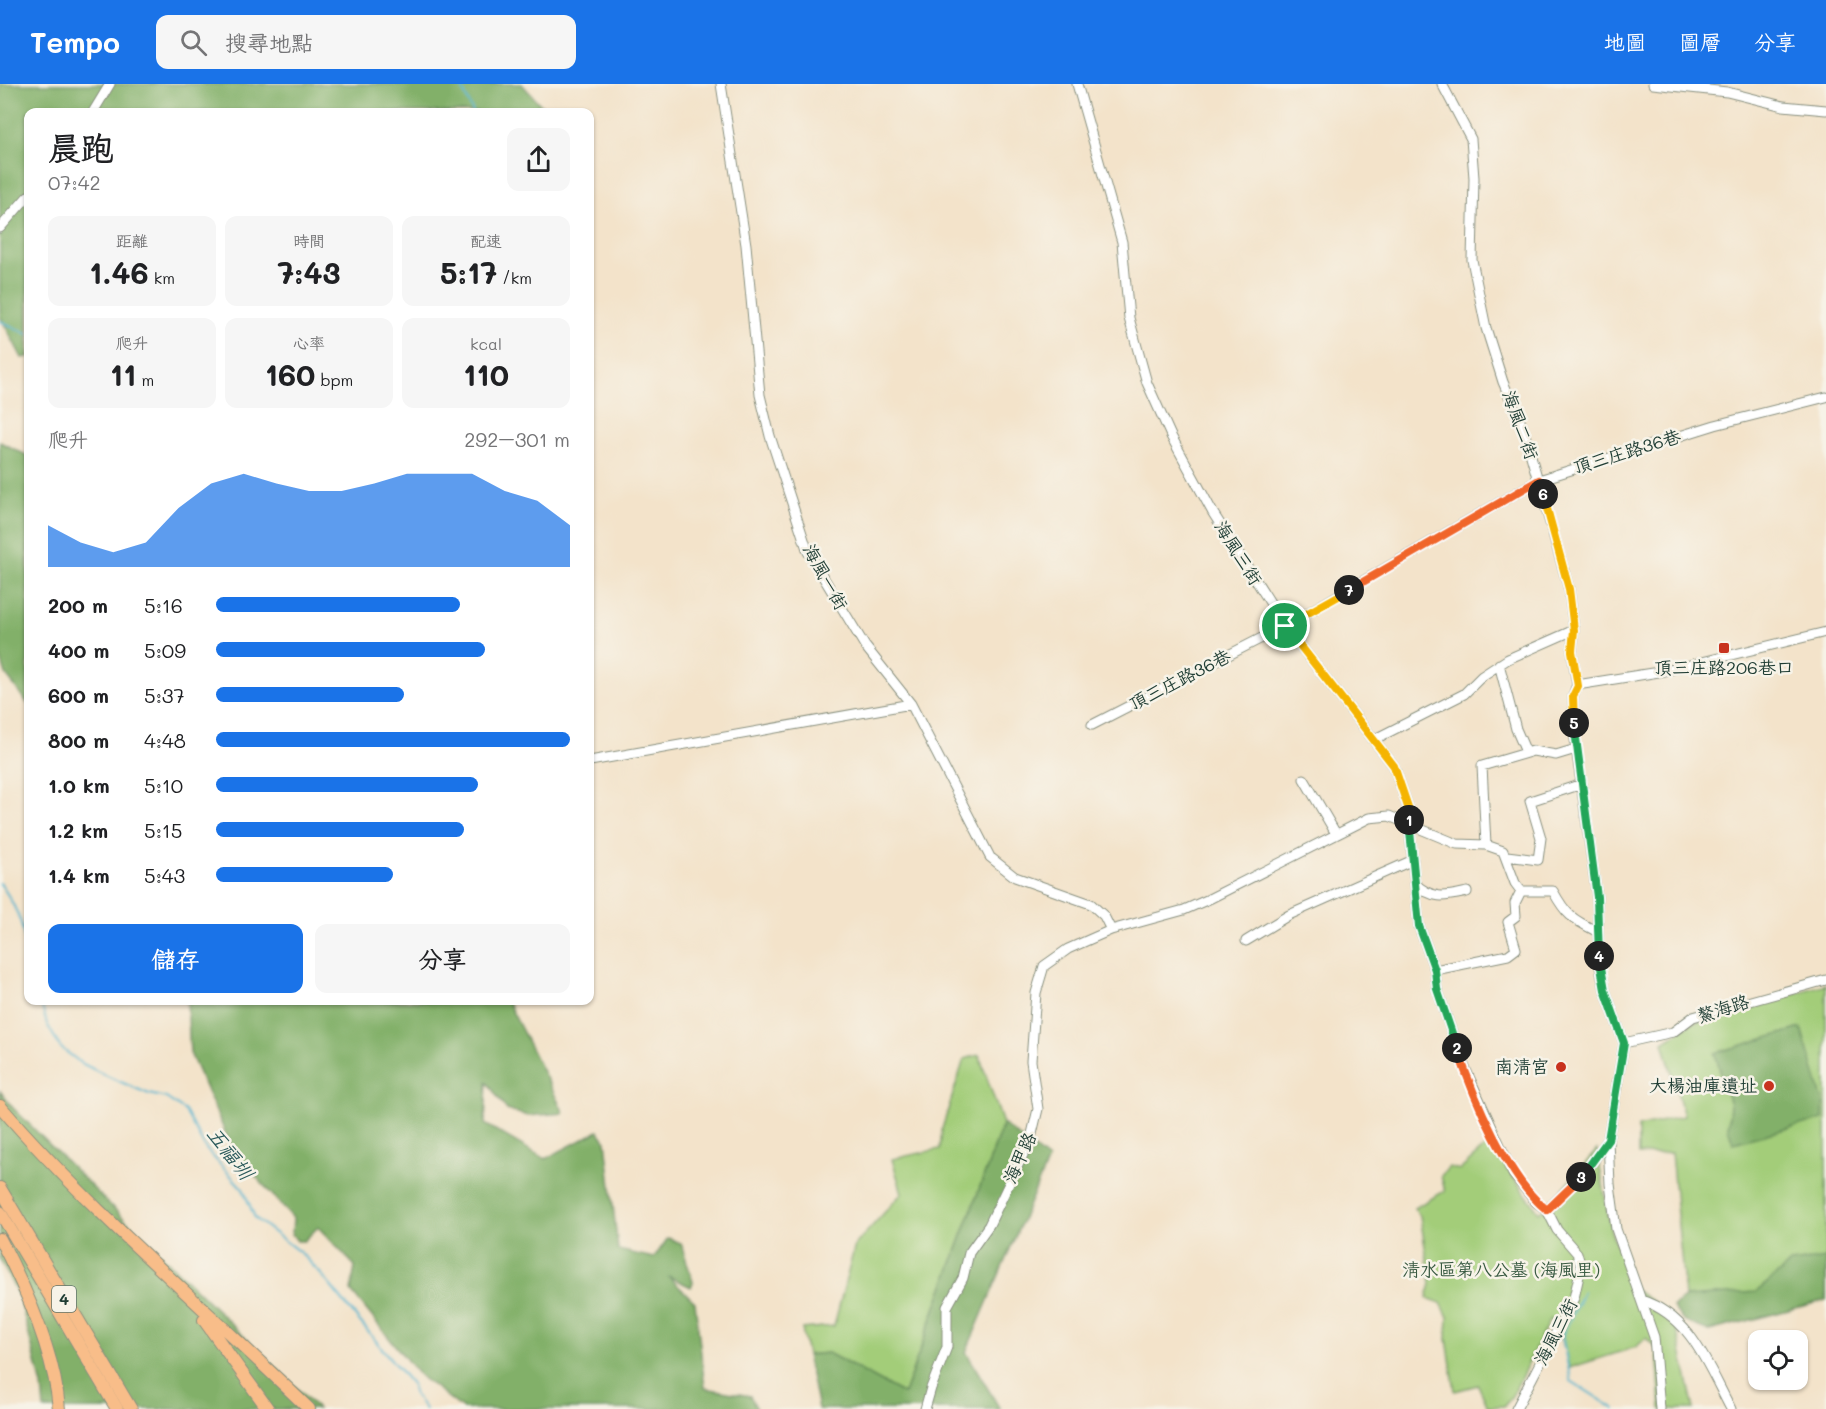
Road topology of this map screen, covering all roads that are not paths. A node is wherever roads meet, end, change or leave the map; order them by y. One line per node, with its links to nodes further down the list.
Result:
1 (110, 84): 6 (street)
2 (721, 84): 17 (street, 海風一街)
3 (1077, 84): 12 (street, 海風三街)
4 (1442, 84): 11 (street, 海風二街)
5 (1653, 84): 7 (street)
6 (95, 108)
7 (1826, 110)
8 (24, 201): 9 (street)
9 (0, 228)
10 (1826, 397): 11 (street, 頂三庄路36巷)
11 (1539, 480): 12 (street, 頂三庄路36巷); 13 (street, 海風二街)
12 (1285, 626): 18 (street, 頂三庄路36巷); 19 (street, 海風三街)
13 (1574, 630): 15 (street); 16 (street, 海風二街)
14 (1826, 632): 16 (street)
15 (1499, 664): 19 (street); 21 (street)
16 (1578, 686): 20 (street, 海風二街)
17 (911, 704): 22 (street); 33 (street, 海風一街)
18 (1092, 725)
19 (1375, 739): 25 (street, 海風三街)
20 (1576, 749): 21 (street); 24 (street, 海風二街)
21 (1527, 752): 27 (street)
22 (594, 760)
23 (1304, 779): 26 (street)
24 (1582, 784): 28 (street); 34 (street, 海風二街)
25 (1409, 823): 26 (street, 海甲路); 27 (street, 海甲路); 29 (street, 海風三街)
26 (1335, 832): 33 (street, 海甲路)
27 (1486, 845): 28 (street)
28 (1507, 856): 31 (street)
29 (1413, 860): 30 (street, 海風三街); 35 (street)
30 (1415, 884): 32 (street); 36 (street, 海風三街)
31 (1521, 891): 34 (street); 36 (street)
32 (1467, 892)
33 (1111, 930): 52 (street, 海甲路)
34 (1596, 931): 38 (street, 海風二街)
35 (1246, 941)
36 (1435, 970): 42 (street, 海風三街)
37 (1826, 980): 38 (street, 鰲海路)
38 (1624, 1043): 40 (street, 海風二街)
39 (0, 1106): 45 (highway)
40 (1608, 1140): 42 (street, 海風二街); 46 (street)
41 (0, 1188): 49 (highway, 4)
42 (1547, 1210): 53 (street, 海風三街)
43 (0, 1212): 48 (highway, 4)
44 (0, 1239): 47 (highway)
45 (184, 1293): 50 (highway); 51 (highway)
46 (1641, 1300): 54 (street); 55 (street)
47 (59, 1409)
48 (117, 1409)
49 (131, 1409)
50 (268, 1409)
51 (309, 1409)
52 (926, 1409)
53 (1516, 1409)
54 (1660, 1409)
55 (1731, 1409)

